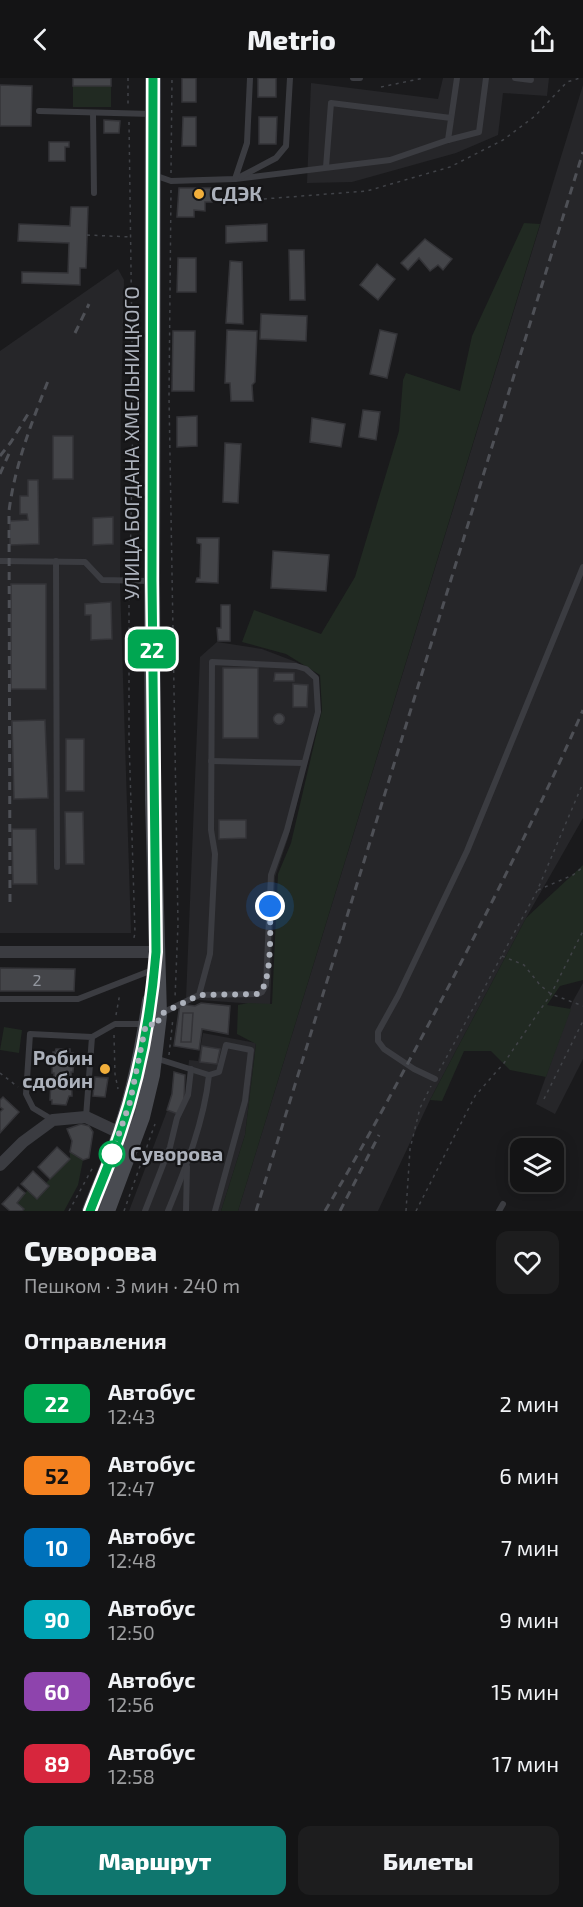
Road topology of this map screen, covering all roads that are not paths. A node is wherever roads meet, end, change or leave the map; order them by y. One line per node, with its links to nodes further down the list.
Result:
1 (153, 78): 12 (main road, УЛИЦА БОГДАНА ХМЕЛЬНИЦКОГО)
2 (250, 78): 17 (lane)
3 (290, 78): 17 (lane)
4 (353, 78): 5 (lane)
5 (360, 78)
6 (457, 78): 13 (lane)
7 (486, 78): 14 (lane)
8 (515, 78): 9 (lane)
9 (531, 80)
10 (39, 111): 11 (lane)
11 (93, 112): 12 (lane); 18 (lane)
12 (153, 114): 16 (main road, УЛИЦА БОГДАНА ХМЕЛЬНИЦКОГО)
13 (451, 118): 14 (lane); 15 (lane)
14 (448, 140): 15 (lane)
15 (326, 167): 17 (lane)
16 (153, 175): 17 (lane); 22 (main road, УЛИЦА БОГДАНА ХМЕЛЬНИЦКОГО)
17 (235, 179)
18 (94, 193)
19 (0, 561): 20 (lane)
20 (56, 561): 22 (lane); 25 (lane)
21 (583, 567): 35 (lane)
22 (152, 581): 27 (main road, УЛИЦА БОГДАНА ХМЕЛЬНИЦКОГО)
23 (211, 761): 24 (lane); 24 (lane); 28 (lane)
24 (304, 763): 28 (lane)
25 (57, 867)
26 (0, 952): 27 (street)
27 (155, 960): 29 (lane); 30 (main road, УЛИЦА БОГДАНА ХМЕЛЬНИЦКОГО)
28 (199, 995): 30 (lane)
29 (0, 999)
30 (154, 1021): 31 (lane); 32 (main road); 38 (main road)
31 (92, 1037): 36 (lane); 37 (lane)
32 (161, 1060): 33 (lane); 42 (main road)
33 (191, 1069): 34 (lane); 43 (lane)
34 (209, 1075): 39 (lane); 46 (lane)
35 (435, 1079)
36 (86, 1117): 37 (street); 38 (street)
37 (53, 1120): 40 (street)
38 (120, 1133): 41 (main road)
39 (187, 1163): 44 (lane); 45 (lane)
40 (0, 1165)
41 (90, 1211)
42 (107, 1211)
43 (146, 1211)
44 (168, 1211)
45 (186, 1211)
46 (215, 1211)

